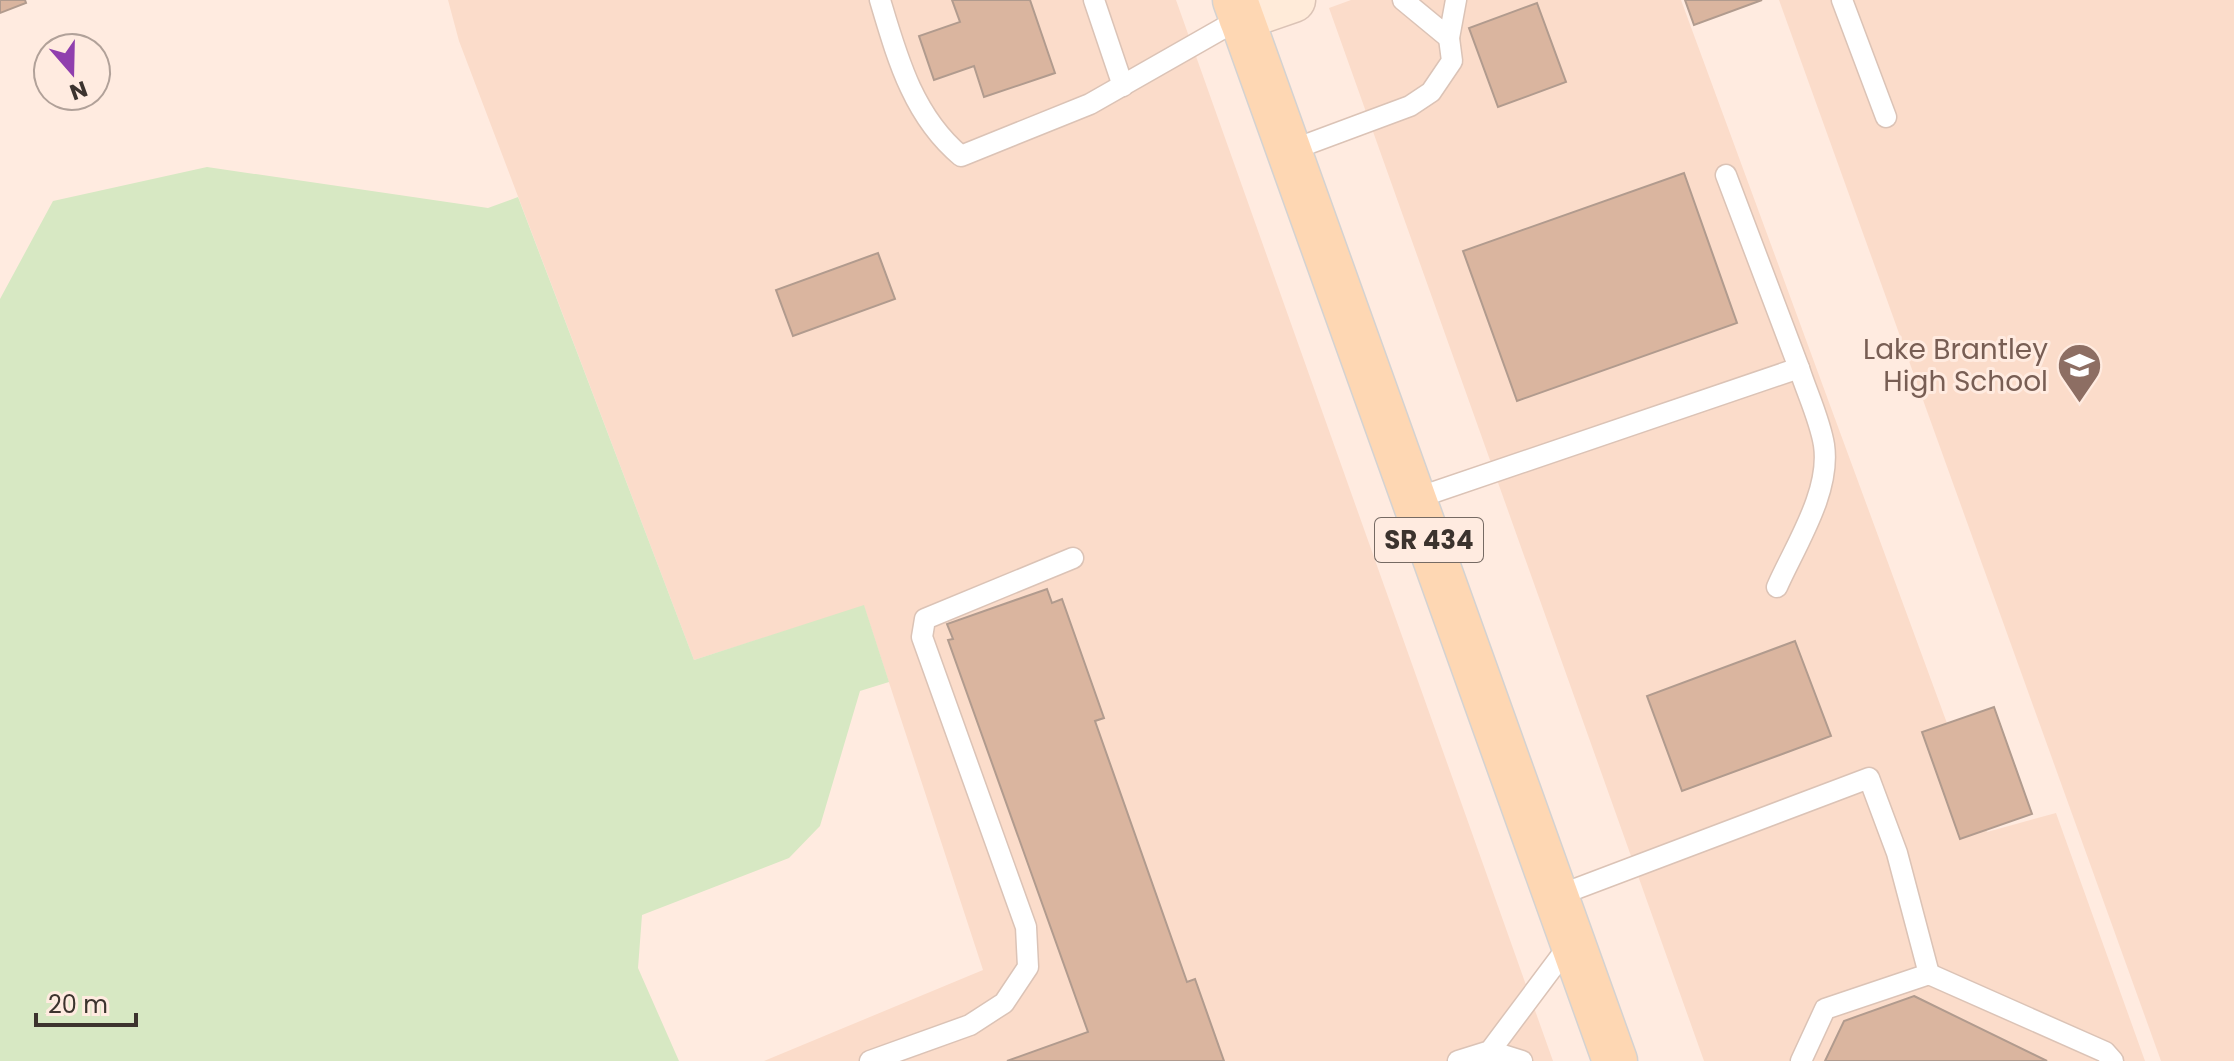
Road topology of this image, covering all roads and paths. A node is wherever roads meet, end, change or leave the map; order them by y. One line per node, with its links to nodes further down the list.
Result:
1 (880, 0): 9 (lane)
2 (1094, 0): 9 (lane)
3 (1293, 0): 7 (street)
4 (1403, 0): 8 (lane)
5 (1456, 0): 8 (lane)
6 (1842, 0): 10 (lane)
7 (1238, 9): 9 (lane); 11 (main road, SR 434)
8 (1449, 38): 11 (lane)
9 (1123, 86)
10 (1886, 117)
11 (1289, 151): 14 (main road, SR 434)
12 (1726, 175): 13 (lane)
13 (1799, 368): 14 (lane); 16 (lane)
14 (1414, 499): 17 (main road, SR 434)
15 (1073, 558): 21 (lane)
16 (1777, 587)
17 (1557, 896): 18 (main road, SR 434); 19 (lane)
18 (1573, 940): 20 (lane); 24 (main road, SR 434)
19 (1929, 974): 25 (lane); 26 (lane)
20 (1490, 1051): 22 (lane); 23 (lane)
21 (870, 1061)
22 (1458, 1061)
23 (1522, 1061)
24 (1615, 1061)
25 (1801, 1061)
26 (2113, 1061)

